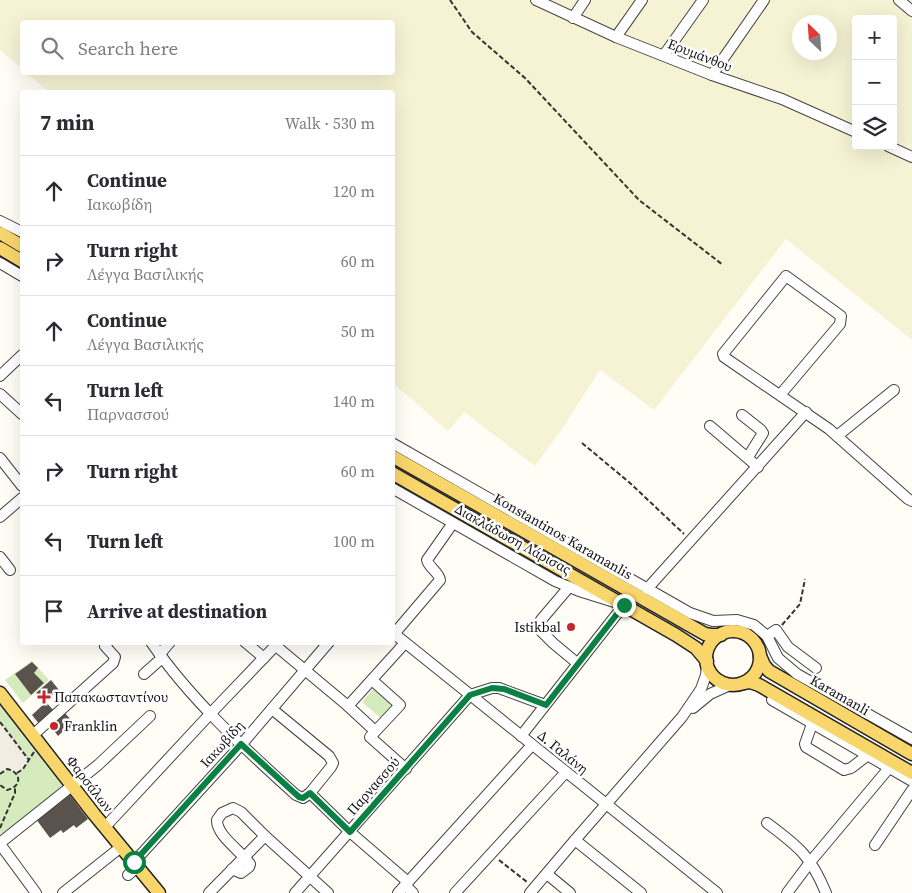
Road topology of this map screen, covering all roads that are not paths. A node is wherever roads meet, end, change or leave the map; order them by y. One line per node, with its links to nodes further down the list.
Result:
1 (536, 0): 8 (street, Ερυμάνθου)
2 (585, 0): 8 (street)
3 (642, 0): 9 (street)
4 (703, 0): 10 (street)
5 (764, 0): 11 (street)
6 (899, 0): 7 (street)
7 (912, 11)
8 (573, 18): 9 (street, Ερυμάνθου)
9 (616, 37): 10 (street, Ερυμάνθου)
10 (664, 55): 11 (street, Ερυμάνθου)
11 (712, 75): 12 (street, Ερυμάνθου)
12 (852, 130)
13 (897, 150): 14 (street)
14 (912, 157)
15 (0, 221): 16 (street)
16 (20, 231)
17 (0, 233): 18 (main road)
18 (20, 245)
19 (0, 248): 20 (main road)
20 (20, 260)
21 (0, 263): 22 (street)
22 (20, 275)
23 (20, 357): 24 (street)
24 (0, 376)
25 (894, 390): 32 (street)
26 (0, 394): 28 (street)
27 (780, 395): 27 (street); 29 (street)
28 (20, 412)
29 (806, 412): 32 (street); 37 (street)
30 (742, 415): 36 (street)
31 (710, 426): 36 (street)
32 (837, 436): 42 (street)
33 (395, 445): 48 (street, Διακλάδωση Λάρισας)
34 (0, 458): 39 (street)
35 (395, 458): 52 (main road, Κonstantinos Karamanlis)
36 (748, 458): 37 (street)
37 (758, 467): 48 (street)
38 (395, 475): 49 (main road)
39 (20, 483)
40 (395, 490): 44 (street, Διακλάδωση Λάρισας)
41 (20, 500): 43 (street)
42 (912, 501)
43 (0, 517)
44 (453, 523): 47 (street, Διακλάδωση Λάρισας); 50 (street)
45 (0, 557): 46 (street)
46 (10, 570)
47 (569, 587): 49 (street, Διακλάδωση Λάρισας); 65 (street)
48 (647, 589): 53 (street, Διακλάδωση Λάρισας)
49 (624, 605): 65 (street); 66 (main road)
50 (395, 631)
51 (395, 635): 54 (street, Δ. Γαλάνη)
52 (721, 635): 63 (main road); 66 (main road)
53 (767, 636): 67 (street); 87 (street)
54 (405, 643): 70 (street); 75 (street, Δ. Γαλάνη)
55 (106, 645): 86 (street)
56 (153, 645): 62 (street)
57 (168, 645): 62 (street)
58 (249, 645): 64 (street)
59 (276, 645): 64 (street)
60 (278, 645): 68 (street)
61 (326, 645): 68 (street, Ιακωβίδη)
62 (161, 656): 69 (street); 79 (street)
63 (760, 656): 71 (main road); 84 (main road, Karamanli)
64 (264, 658): 79 (street)
65 (577, 663): 76 (street)
66 (707, 663): 73 (main road); 81 (street)
67 (816, 668)
68 (305, 670): 77 (street); 78 (street, Ιακωβίδη)
69 (144, 674)
70 (372, 680): 77 (street); 83 (street)
71 (743, 683): 72 (main road); 73 (main road)
72 (759, 684): 82 (street); 95 (main road)
73 (730, 685): 81 (street)
74 (0, 692): 86 (main road, Φαρσάλων)
75 (470, 695): 76 (street); 85 (street, Δ. Γαλάνη); 93 (street, Παρνασσού)
76 (546, 705): 85 (street)
77 (348, 706): 83 (street)
78 (272, 708): 88 (street, Ιακωβίδη); 99 (street)
79 (211, 713): 88 (street); 102 (street)
80 (150, 716): 97 (street)
81 (682, 717): 100 (street)
82 (812, 724): 91 (street); 91 (street)
83 (374, 731): 93 (street)
84 (875, 732): 87 (street); 90 (main road, Karamanli)
85 (521, 736): 89 (street, Δ. Γαλάνη)
86 (36, 739): 97 (main road, Φαρσάλων)
87 (912, 740)
88 (241, 744): 99 (street); 111 (street, Ιακωβίδη)
89 (532, 745): 94 (street, Δ. Γαλάνη); 114 (street)
90 (912, 754)
91 (868, 756): 92 (street)
92 (889, 768): 96 (street); 110 (street)
93 (406, 769): 103 (street, Παρνασσού)
94 (566, 772): 100 (street, Δ. Γαλάνη); 124 (street)
95 (912, 773)
96 (912, 781)
97 (73, 786): 102 (main road, Φαρσάλων); 106 (street)
98 (912, 790): 107 (street)
99 (306, 796): 103 (street)
100 (606, 804): 105 (street); 127 (street, Δ. Γαλάνη)
101 (767, 823): 110 (street)
102 (105, 827): 108 (main road, Φαρσάλων)
103 (350, 832): 113 (street, Παρνασσού); 114 (street)
104 (265, 836): 109 (street); 109 (street); 113 (street)
105 (575, 840): 112 (street); 126 (street)
106 (0, 844): 116 (street)
107 (875, 845)
108 (121, 847): 111 (main road, Φαρσάλων); 117 (street)
109 (244, 856): 119 (street)
110 (810, 861): 128 (street); 129 (street)
111 (133, 868): 118 (main road, Φαρσάλων)
112 (547, 874): 115 (street); 125 (street)
113 (310, 877): 120 (street, Παρνασσού); 121 (street)
114 (407, 883): 122 (street); 123 (street)
115 (533, 890)
116 (36, 893)
117 (63, 893)
118 (159, 893)
119 (209, 893)
120 (295, 893)
121 (328, 893)
122 (398, 893)
123 (413, 893)
124 (455, 893)
125 (570, 893)
126 (641, 893)
127 (718, 893)
128 (787, 893)
129 (826, 893)

